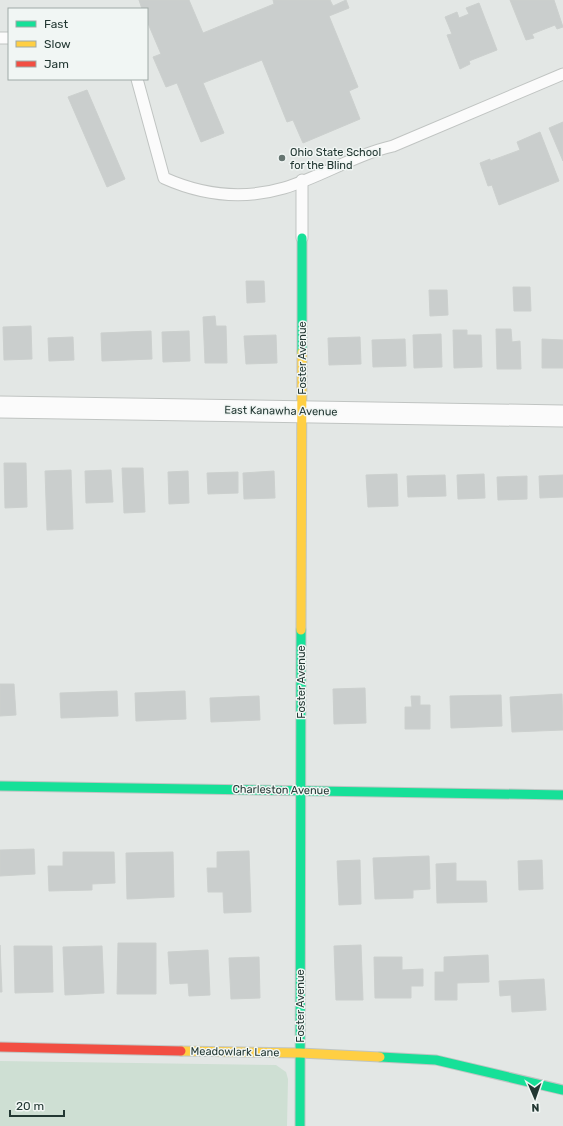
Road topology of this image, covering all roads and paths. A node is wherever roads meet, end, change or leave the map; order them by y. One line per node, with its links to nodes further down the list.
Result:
1 (563, 74): 3 (lane)
2 (137, 80): 3 (lane)
3 (302, 180): 4 (lane)
4 (302, 238): 6 (street, Foster Avenue)
5 (0, 407): 6 (street, East Kanawha Avenue)
6 (303, 412): 7 (street, East Kanawha Avenue); 9 (street, Foster Avenue)
7 (563, 416)
8 (0, 786): 9 (street, Charleston Avenue)
9 (301, 790): 10 (street, Charleston Avenue); 12 (street, Foster Avenue)
10 (563, 795)
11 (0, 1047): 12 (street, Meadowlark Lane)
12 (300, 1053): 13 (street, Meadowlark Lane); 14 (street, Foster Avenue)
13 (563, 1090)
14 (300, 1126)

